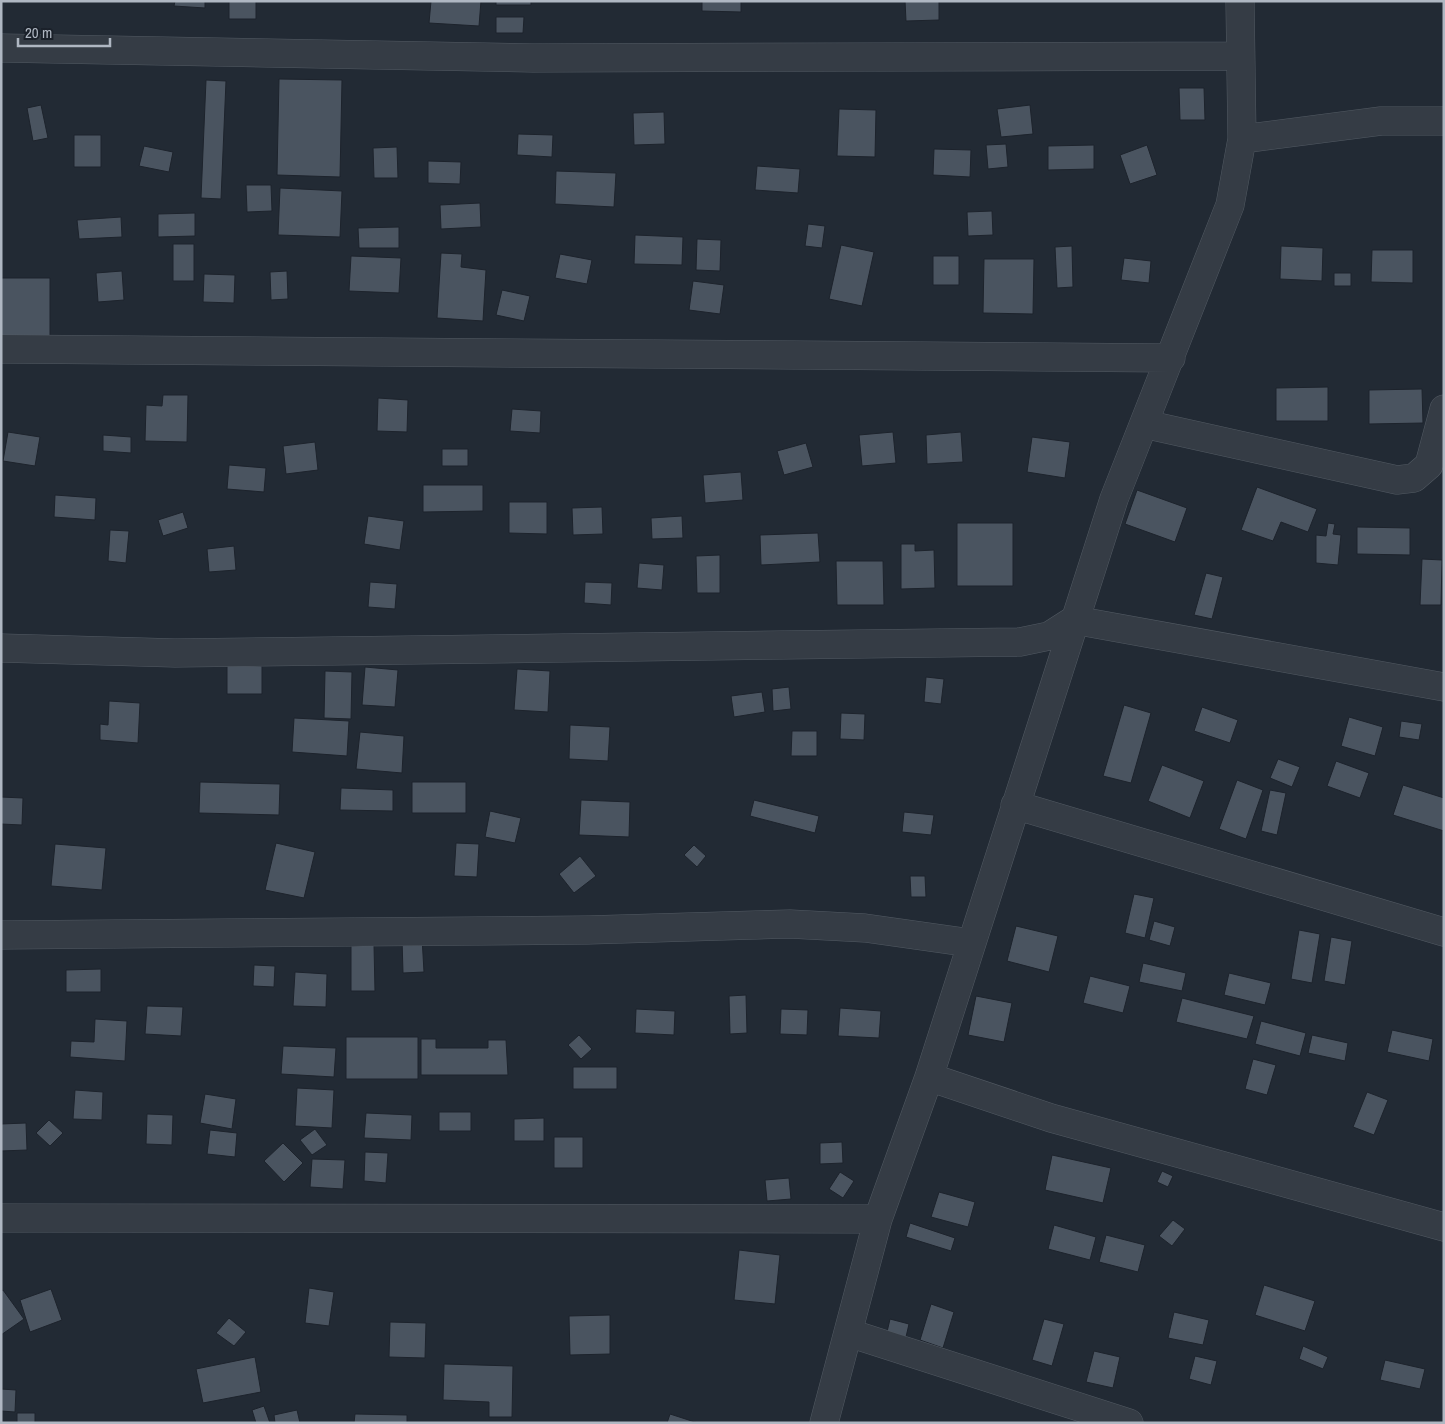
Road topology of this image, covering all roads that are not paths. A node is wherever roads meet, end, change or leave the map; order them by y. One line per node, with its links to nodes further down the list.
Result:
1 (1240, 1): 3 (street)
2 (1, 48): 3 (street)
3 (1240, 56): 5 (street)
4 (1444, 121): 5 (street)
5 (1242, 139): 7 (street)
6 (1, 349): 7 (street)
7 (1171, 358): 9 (street)
8 (1444, 409): 9 (street)
9 (1144, 424): 10 (street)
10 (1074, 620): 11 (street); 12 (street); 13 (street)
11 (1, 648)
12 (1444, 686)
13 (1015, 805): 14 (street); 16 (street)
14 (1444, 932)
15 (1, 935): 16 (street)
16 (971, 943): 17 (street)
17 (929, 1077): 19 (street); 20 (street)
18 (1, 1218): 19 (street)
19 (878, 1218): 21 (street)
20 (1444, 1227)
21 (849, 1333): 22 (street); 23 (street)
22 (824, 1423)
23 (1130, 1423)

